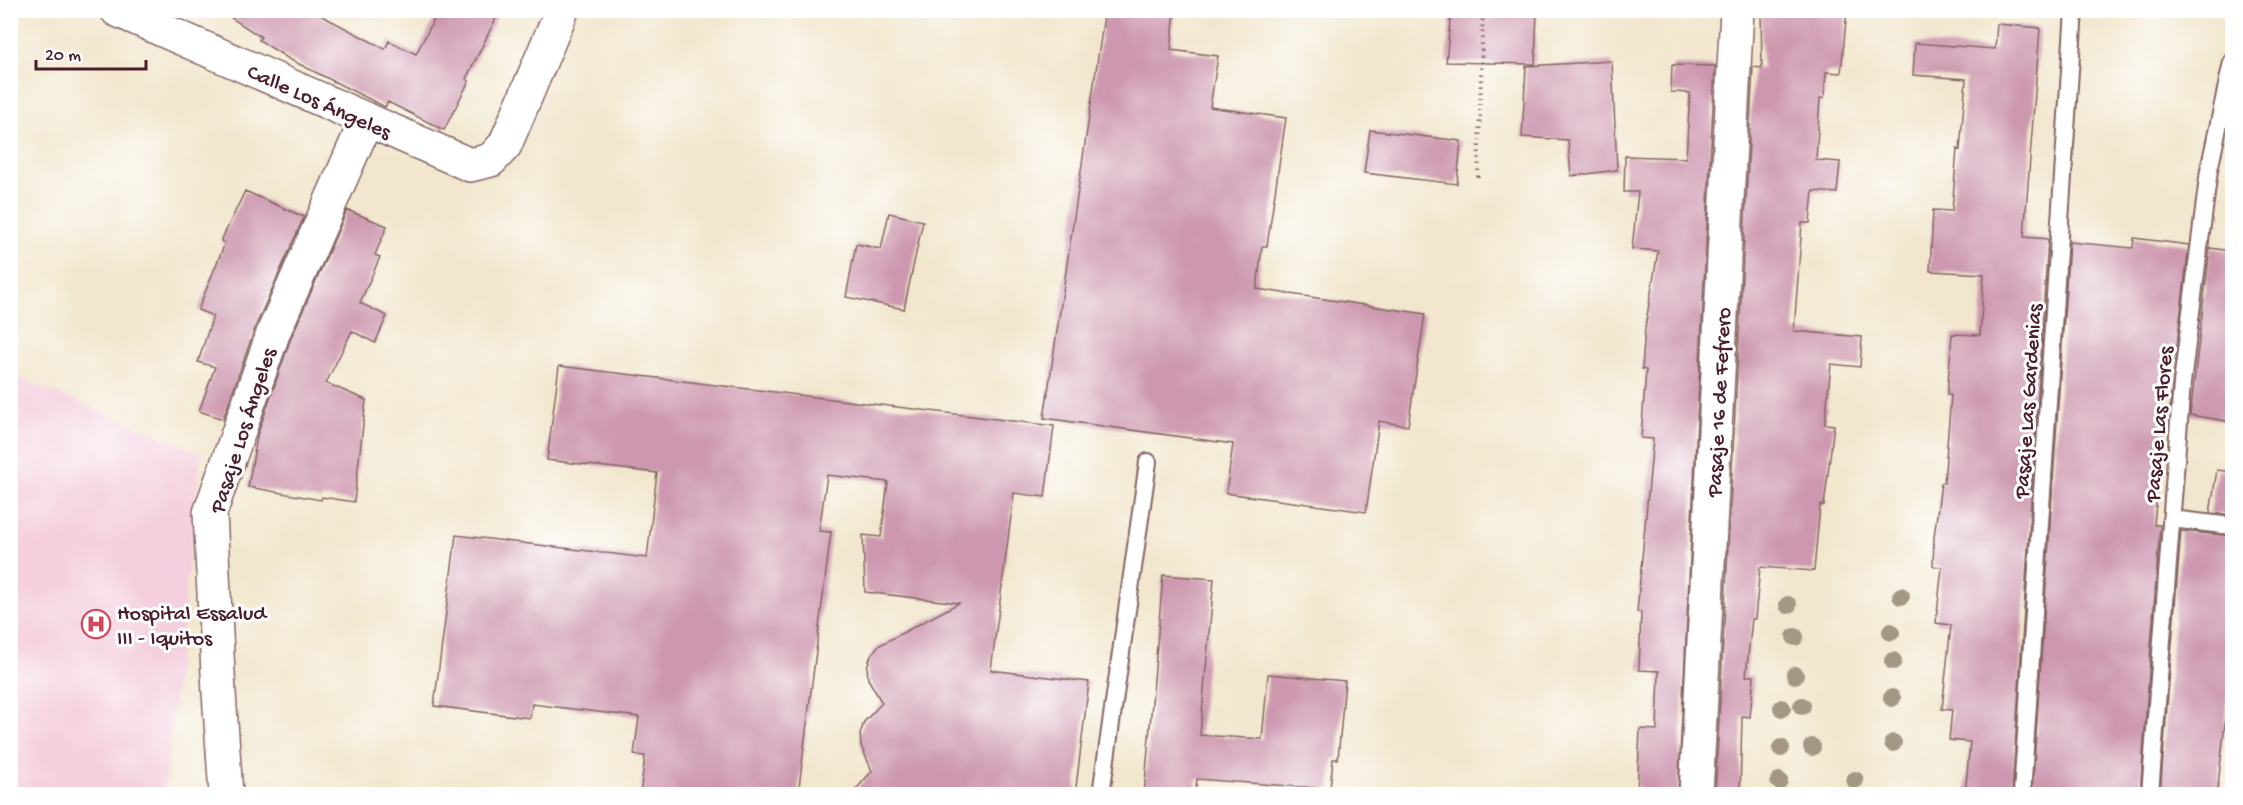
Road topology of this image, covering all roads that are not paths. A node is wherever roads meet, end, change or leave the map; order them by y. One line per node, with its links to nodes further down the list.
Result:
1 (117, 10): 6 (street, Calle Los Ángeles)
2 (562, 10): 6 (street, Calle Los Ángeles)
3 (1737, 10): 12 (street, Pasaje 16 de Fefrero)
4 (2074, 10): 13 (lane, Pasaje Las Gardenias)
5 (2232, 62): 8 (lane, Pasaje Las Flores)
6 (366, 120): 10 (street, Pasaje Los Ángeles)
7 (1148, 462): 11 (lane)
8 (2171, 519): 9 (lane); 14 (lane, Pasaje Las Flores)
9 (2232, 526)
10 (226, 795)
11 (1101, 795)
12 (1696, 795)
13 (2022, 795)
14 (2150, 795)

